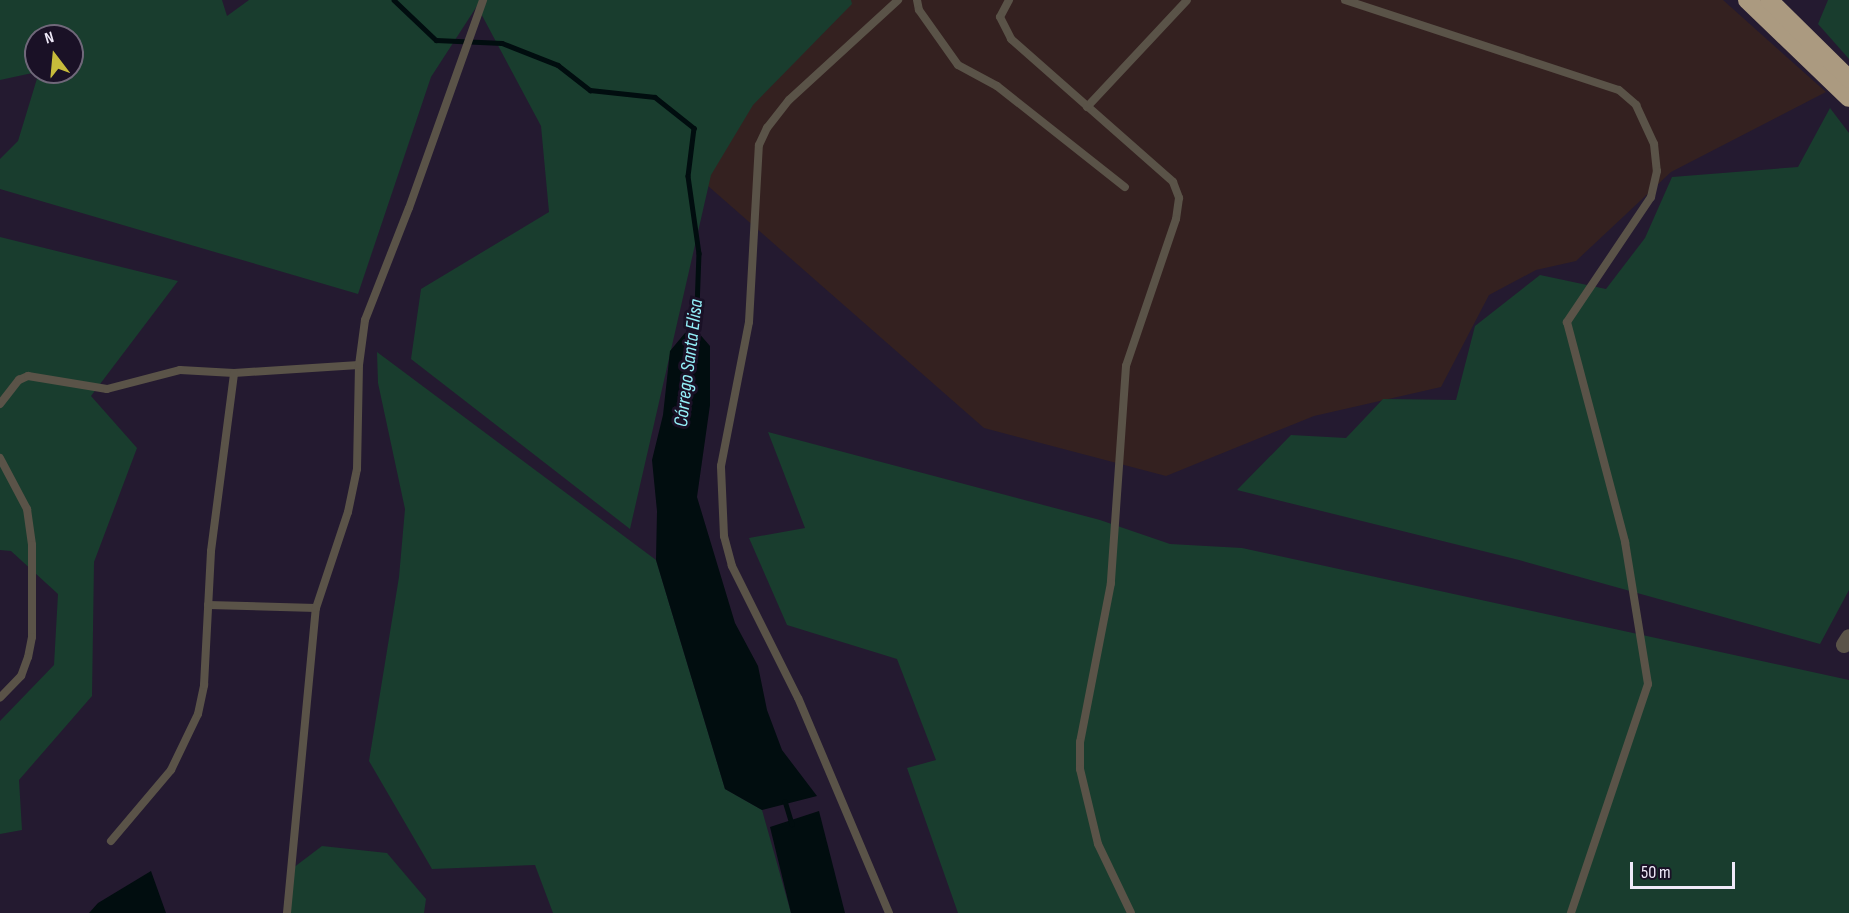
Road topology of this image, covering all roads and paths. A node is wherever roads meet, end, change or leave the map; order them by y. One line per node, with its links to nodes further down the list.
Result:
1 (483, 0): 13 (lane)
2 (898, 0): 22 (lane)
3 (917, 0): 12 (lane)
4 (1010, 0): 11 (lane)
5 (1187, 0): 11 (lane)
6 (1345, 0): 24 (lane)
7 (1746, 0): 8 (highway)
8 (1769, 7): 9 (highway); 10 (highway)
9 (1849, 79)
10 (1849, 98)
11 (1087, 107): 23 (lane)
12 (1125, 187)
13 (359, 364): 14 (lane); 18 (lane)
14 (234, 373): 15 (lane); 17 (lane)
15 (0, 404)
16 (0, 458): 19 (lane)
17 (208, 606): 18 (lane); 20 (lane)
18 (316, 609): 21 (lane)
19 (0, 698)
20 (111, 841)
21 (287, 913)
22 (889, 913)
23 (1131, 913)
24 (1571, 913)

